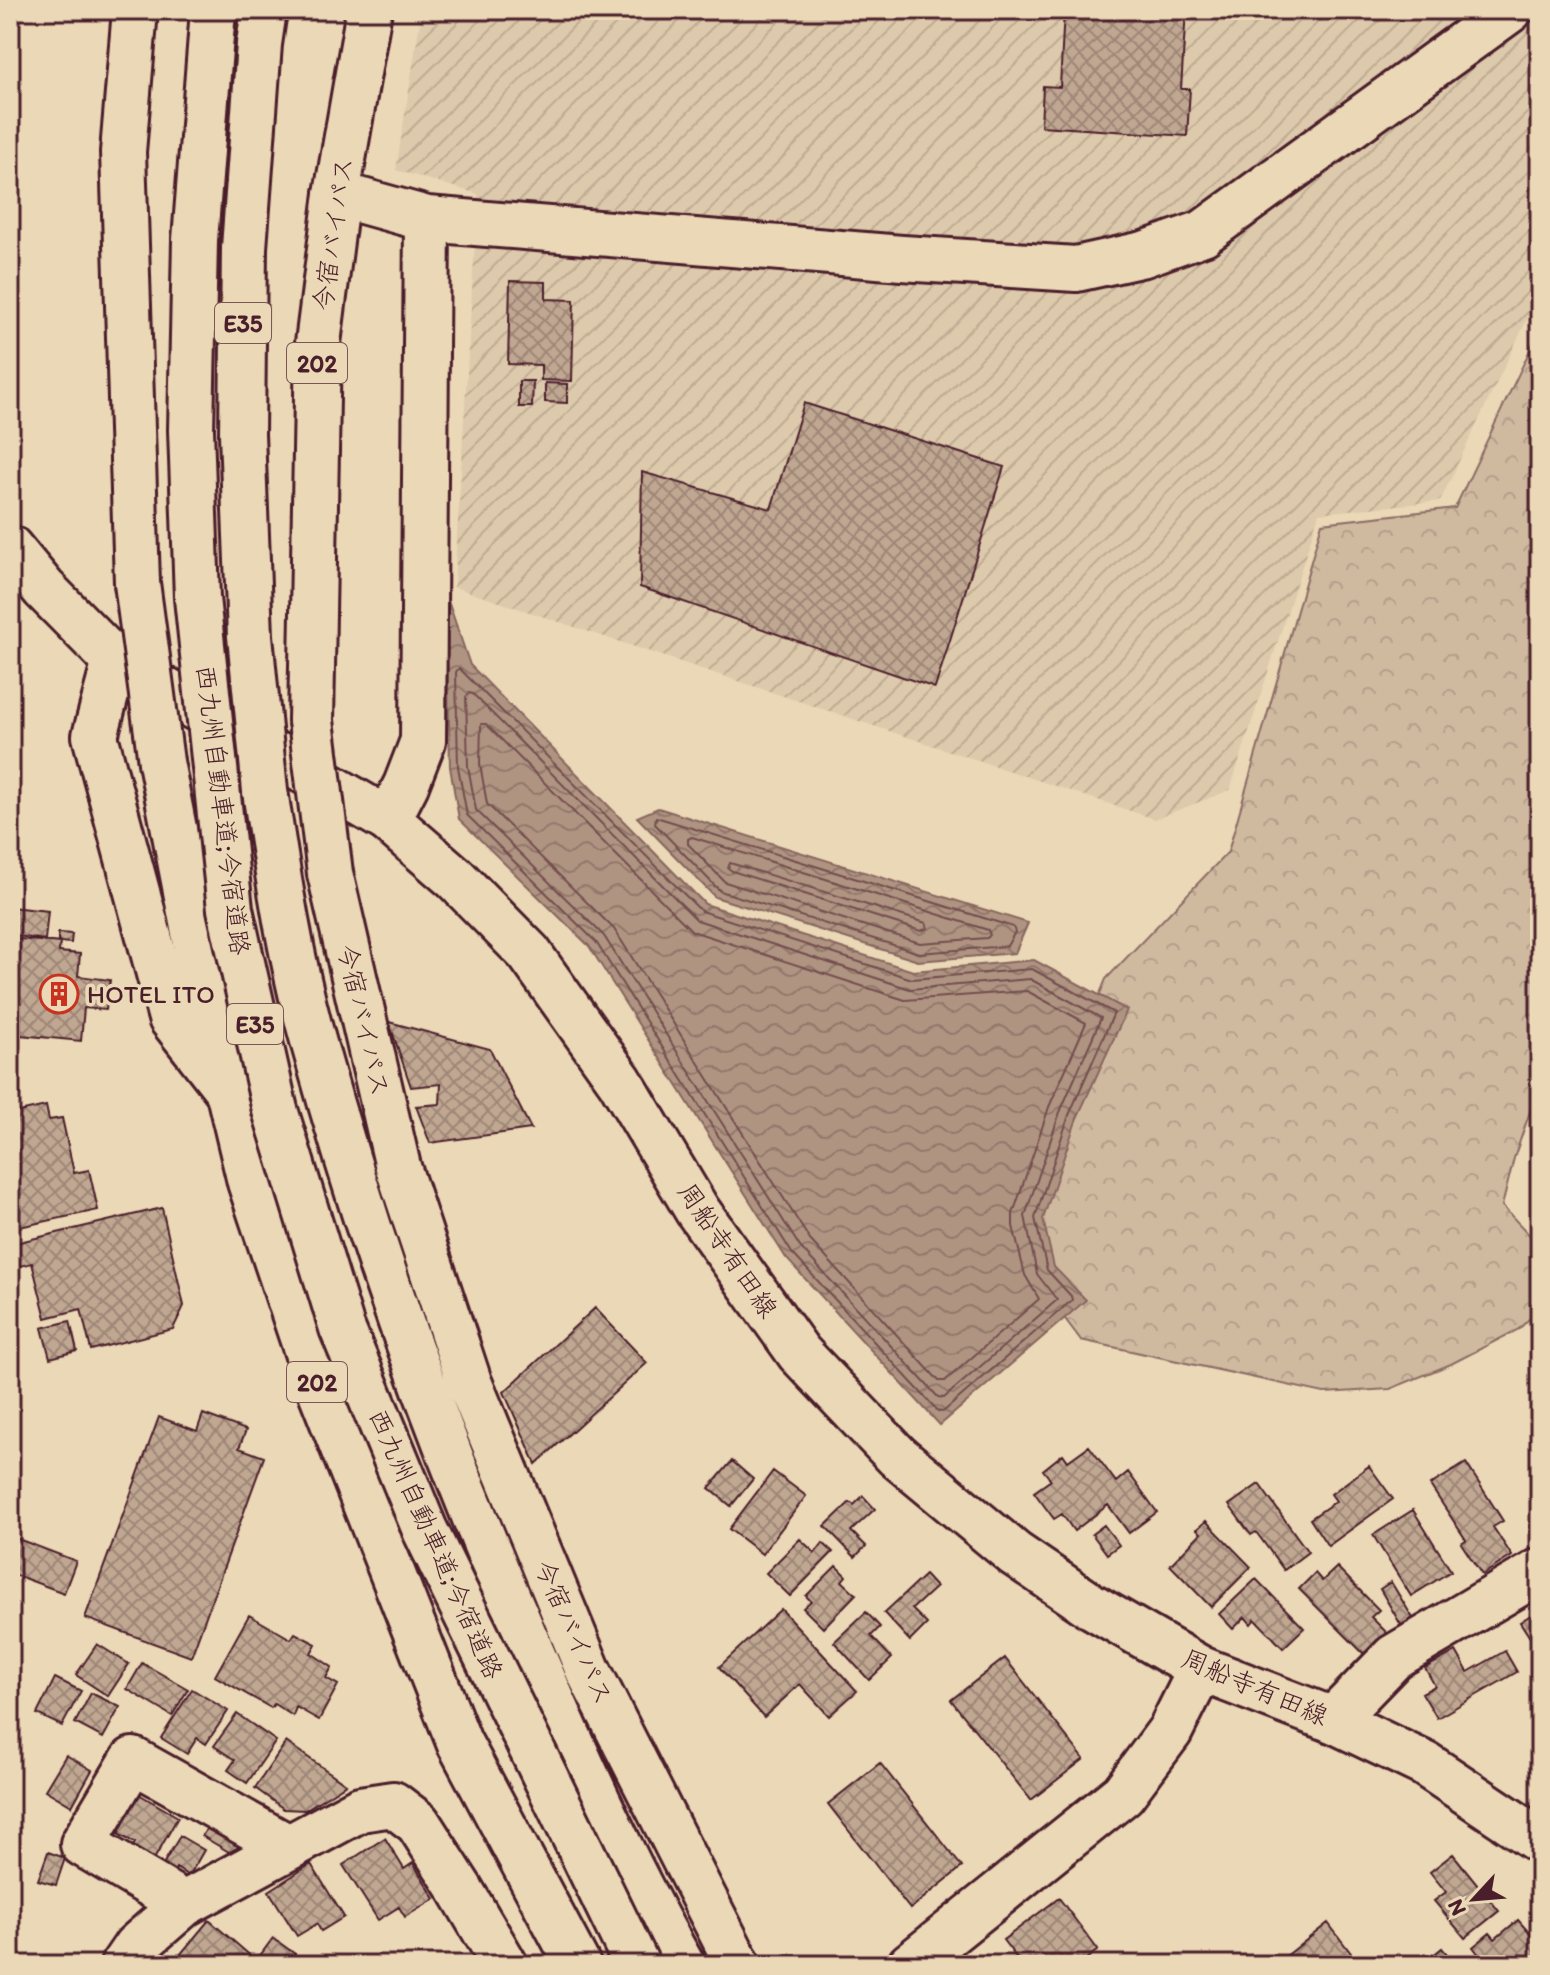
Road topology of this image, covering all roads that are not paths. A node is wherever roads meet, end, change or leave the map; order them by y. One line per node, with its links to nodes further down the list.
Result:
1 (135, 10): 11 (main road, 202, bridge)
2 (213, 10): 22 (main road, 西九州自動車道;今宿道路 / E35, bridge)
3 (264, 10): 18 (main road, 西九州自動車道;今宿道路 / E35, bridge)
4 (369, 10): 6 (main road, 今宿バイパス / 202)
5 (1510, 10): 7 (main road)
6 (337, 194): 7 (main road); 25 (main road, 今宿バイパス / 202, bridge)
7 (427, 219): 10 (main road)
8 (10, 548): 9 (main road, 周船寺有田線)
9 (115, 661): 10 (main road, 周船寺有田線); 11 (main road)
10 (388, 820): 13 (main road, 周船寺有田線)
11 (228, 1091): 21 (main road, 202)
12 (1540, 1571): 14 (main road)
13 (1201, 1669): 14 (main road, 周船寺有田線); 26 (main road)
14 (1333, 1720): 15 (main road, 周船寺有田線)
15 (1540, 1841)
16 (288, 1847): 17 (main road); 17 (main road); 20 (main road)
17 (184, 1904): 19 (main road)
18 (649, 1907): 23 (main road, 西九州自動車道;今宿道路 / E35); 24 (main road)
19 (123, 1965)
20 (505, 1965)
21 (578, 1965)
22 (637, 1965)
23 (682, 1965)
24 (689, 1965)
25 (738, 1965)
26 (910, 1965)

